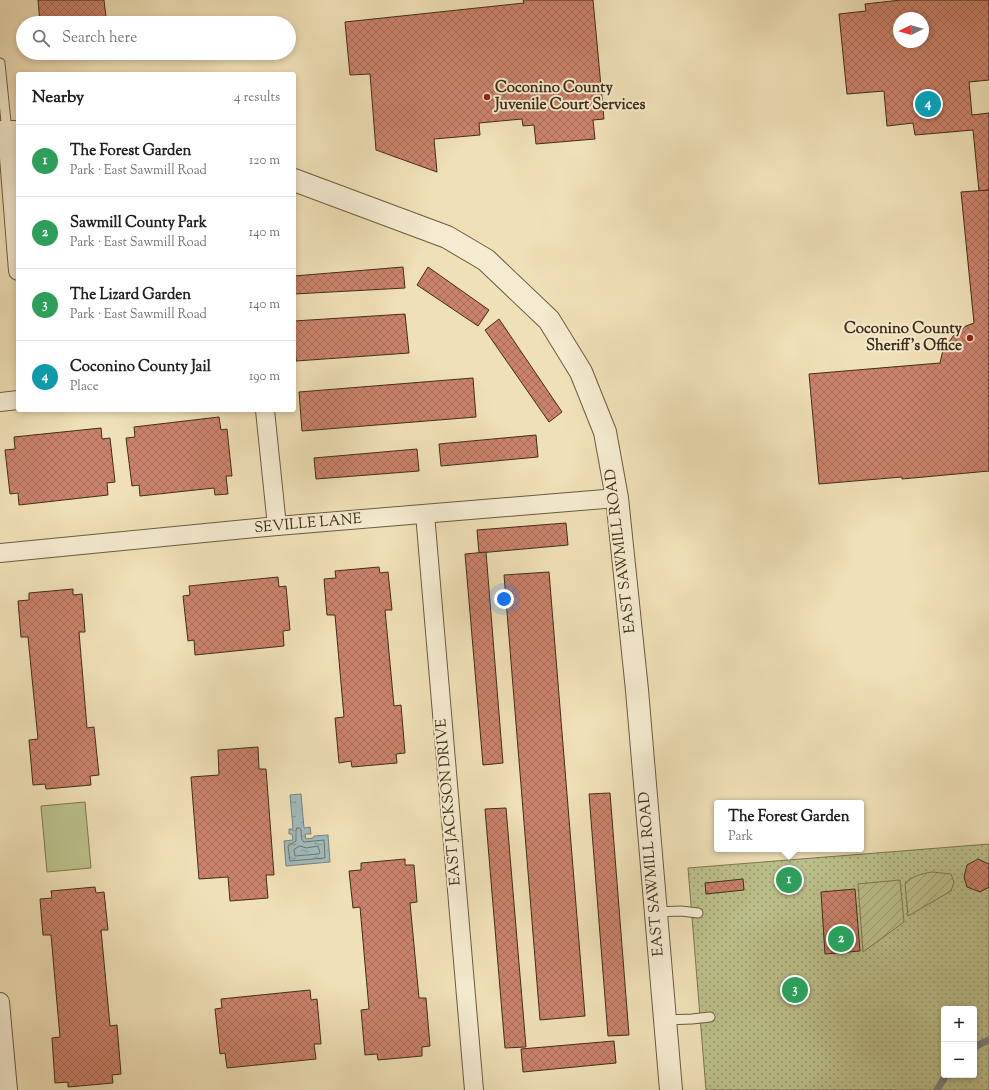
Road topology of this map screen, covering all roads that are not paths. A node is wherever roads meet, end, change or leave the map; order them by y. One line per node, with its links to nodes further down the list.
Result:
1 (0, 63): 2 (lane)
2 (8, 132): 4 (street)
3 (296, 181): 8 (street, EAST SAWMILL ROAD)
4 (16, 243)
5 (16, 400): 6 (street)
6 (0, 402)
7 (265, 412): 10 (street)
8 (617, 498): 9 (street, SEVILLE LANE); 12 (street, EAST SAWMILL ROAD)
9 (425, 514): 10 (street, SEVILLE LANE); 18 (street, EAST JACKSON DRIVE)
10 (277, 526): 11 (street, SEVILLE LANE)
11 (0, 553)
12 (656, 912): 13 (lane); 16 (street, EAST SAWMILL ROAD)
13 (698, 913)
14 (0, 1002): 17 (street)
15 (710, 1017): 16 (lane)
16 (665, 1020): 19 (street, EAST SAWMILL ROAD)
17 (8, 1090)
18 (474, 1090)
19 (671, 1090)

